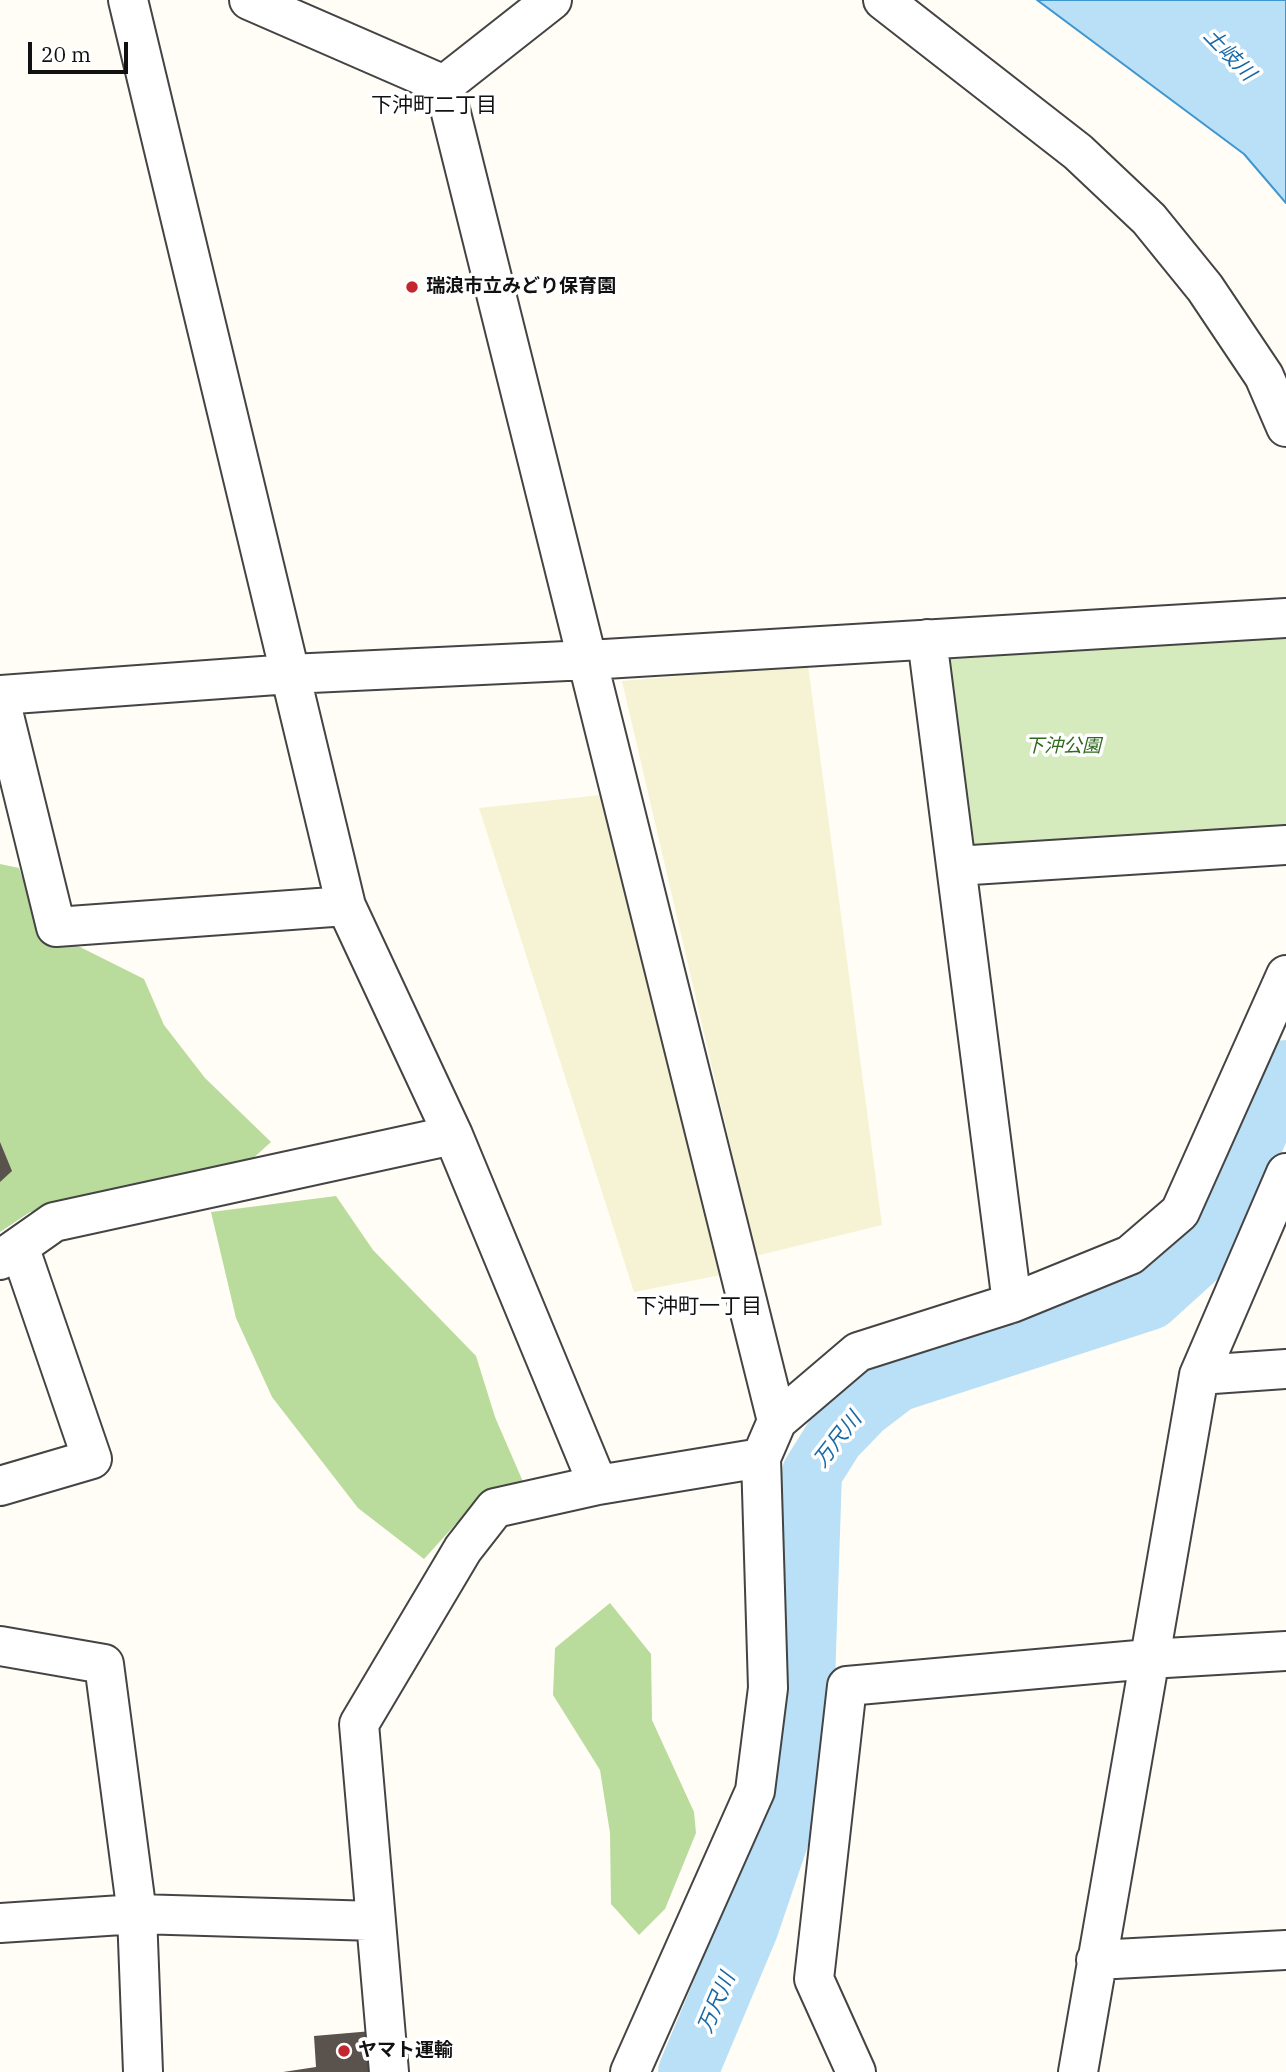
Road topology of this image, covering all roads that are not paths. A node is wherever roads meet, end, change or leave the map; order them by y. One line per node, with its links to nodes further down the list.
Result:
1 (128, 0): 10 (street)
2 (248, 0): 5 (street)
3 (552, 0): 5 (street)
4 (883, 0): 6 (street)
5 (444, 85): 9 (street)
6 (1286, 427)
7 (1286, 618): 8 (street)
8 (927, 639): 9 (street); 13 (street)
9 (588, 660): 10 (street); 22 (street)
10 (290, 674): 11 (street); 14 (street)
11 (0, 697): 14 (street)
12 (1286, 845): 13 (street)
13 (956, 866): 19 (street)
14 (346, 906): 16 (street)
15 (1286, 975): 19 (street)
16 (453, 1135): 18 (street); 24 (street)
17 (1286, 1173): 21 (street)
18 (10, 1254): 25 (street)
19 (1012, 1303): 22 (street)
20 (1286, 1369): 21 (street)
21 (1199, 1375): 28 (street)
22 (777, 1421): 23 (street)
23 (761, 1458): 24 (street); 36 (street)
24 (598, 1485): 30 (street)
25 (0, 1486)
26 (0, 1646): 29 (street)
27 (1286, 1651): 28 (street)
28 (1149, 1659): 33 (street); 37 (street)
29 (136, 1914): 30 (street); 31 (street); 34 (street)
30 (376, 1921): 35 (street)
31 (0, 1923)
32 (1286, 1950): 33 (street)
33 (1096, 1960): 38 (street)
34 (143, 2072)
35 (388, 2072)
36 (630, 2072)
37 (856, 2072)
38 (1078, 2072)

